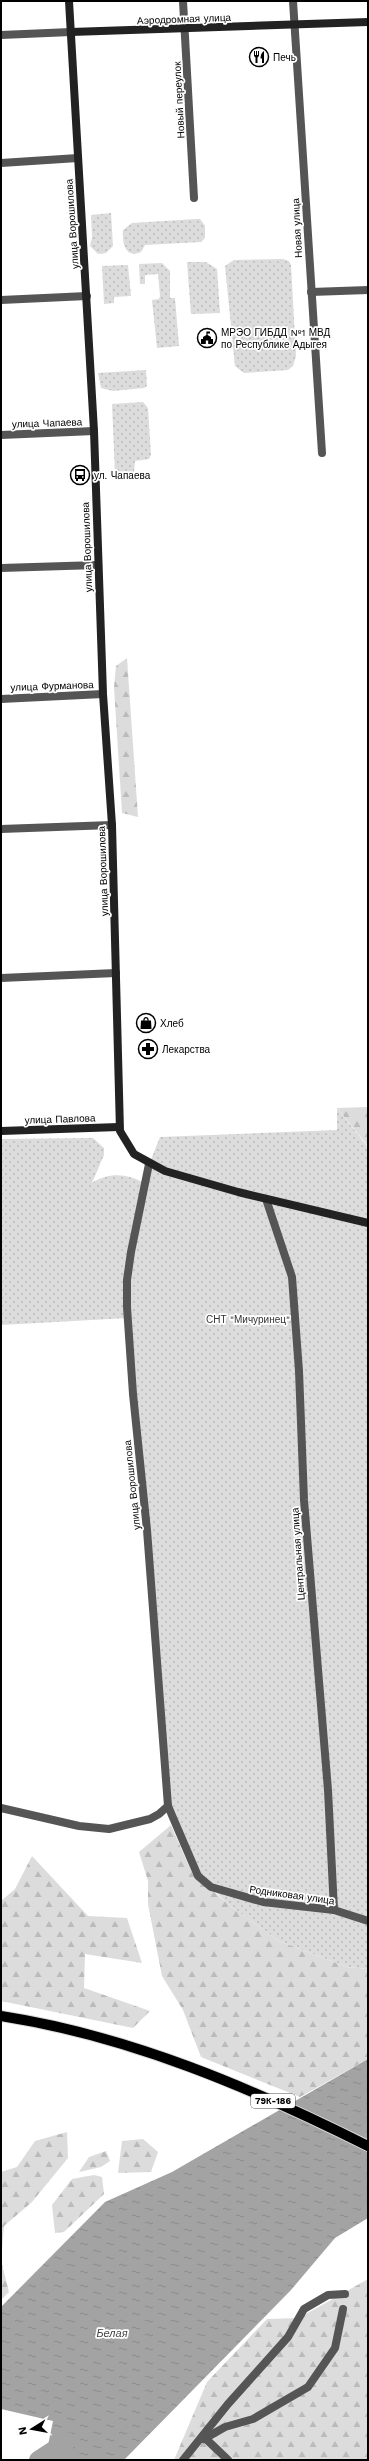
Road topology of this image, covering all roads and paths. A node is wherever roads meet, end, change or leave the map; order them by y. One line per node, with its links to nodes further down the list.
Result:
1 (69, 1): 7 (street, улица Ворошилова)
2 (183, 1): 6 (street, Новый переулок)
3 (293, 1): 5 (street, Новая улица)
4 (368, 22): 5 (street, Аэродромная улица)
5 (295, 24): 6 (street, Аэродромная улица); 13 (street, Новая улица)
6 (184, 29): 7 (street, Аэродромная улица); 11 (street, Новый переулок)
7 (71, 32): 8 (street, Аэродромная улица); 9 (street, улица Ворошилова)
8 (1, 35)
9 (78, 158): 10 (street); 14 (street, улица Ворошилова)
10 (1, 163)
11 (194, 198)
12 (368, 290): 13 (street)
13 (311, 292): 18 (street, Новая улица)
14 (87, 296): 15 (street); 16 (street, улица Ворошилова)
15 (1, 300)
16 (94, 431): 17 (street, улица Чапаева); 19 (street, улица Ворошилова)
17 (1, 435)
18 (322, 453)
19 (98, 565): 20 (street); 21 (street, улица Ворошилова)
20 (1, 568)
21 (103, 694): 22 (street, улица Фурманова); 23 (street, улица Ворошилова)
22 (1, 698)
23 (112, 825): 24 (street); 25 (street, улица Ворошилова)
24 (1, 829)
25 (116, 973): 26 (street); 27 (street, улица Ворошилова)
26 (1, 978)
27 (119, 1127): 28 (street, улица Павлова); 29 (street)
28 (1, 1131)
29 (149, 1164): 30 (street); 32 (street, улица Ворошилова)
30 (266, 1199): 31 (street); 34 (street, Центральная улица)
31 (368, 1223)
32 (168, 1806): 33 (street); 34 (street, Родниковая улица)
33 (1, 1808)
34 (334, 1910): 35 (street, Родниковая улица)
35 (368, 1921)
36 (1, 2016): 37 (main road, 79К-186)
37 (368, 2146)
38 (344, 2294): 40 (street)
39 (343, 2309): 40 (street)
40 (203, 2440): 41 (street); 42 (street)
41 (183, 2460)
42 (228, 2460)

